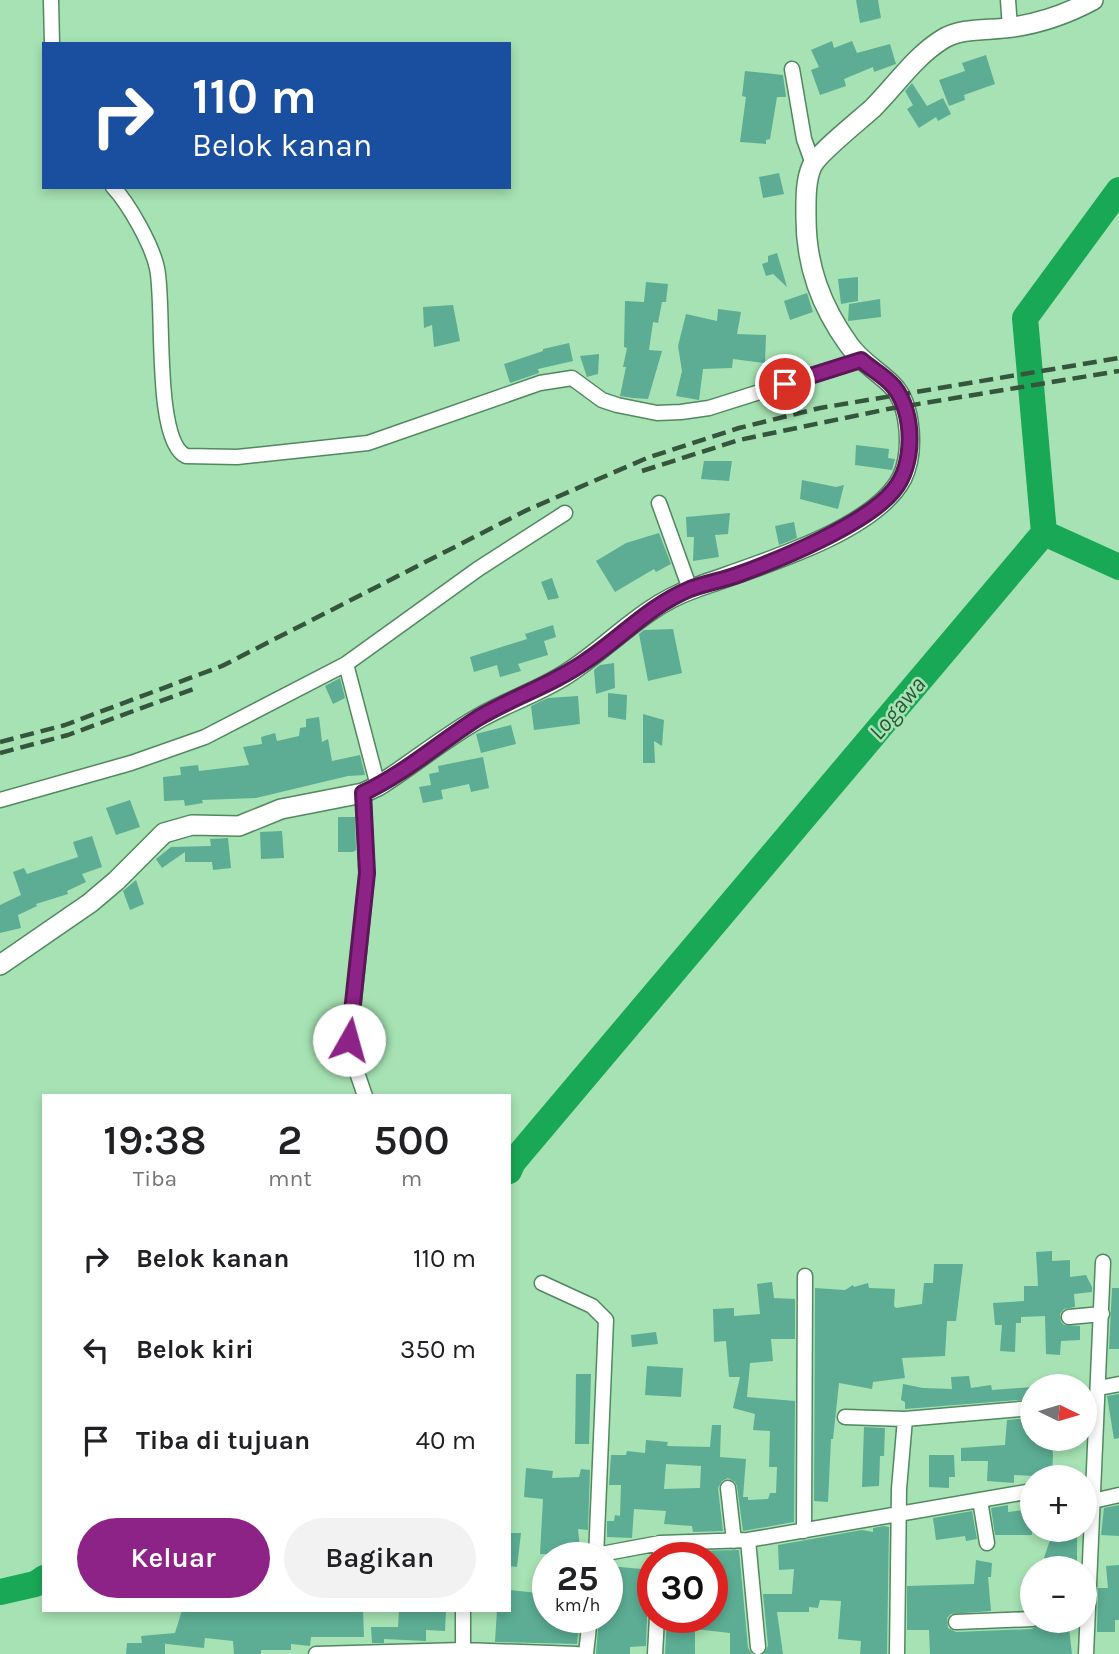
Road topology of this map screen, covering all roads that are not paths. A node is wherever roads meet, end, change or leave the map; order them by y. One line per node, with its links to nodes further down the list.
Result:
1 (51, 0): 4 (street)
2 (1093, 0): 3 (street)
3 (1009, 13): 6 (street)
4 (52, 42)
5 (792, 69): 6 (street)
6 (813, 164): 8 (street)
7 (114, 189): 8 (street)
8 (861, 360): 11 (street)
9 (659, 503): 11 (street)
10 (565, 513): 12 (street)
11 (690, 589): 13 (street)
12 (346, 664): 13 (street); 14 (street)
13 (370, 789): 15 (street); 16 (street)
14 (0, 800)
15 (0, 965)
16 (364, 1094)
17 (1103, 1262): 20 (street)
18 (805, 1276): 34 (street)
19 (542, 1283): 36 (street)
20 (1102, 1314): 21 (street); 22 (street)
21 (1069, 1317)
22 (1096, 1374)
23 (1119, 1384): 24 (street)
24 (1097, 1396)
25 (1020, 1409): 27 (street)
26 (845, 1417): 27 (street)
27 (905, 1419): 33 (street)
28 (728, 1488): 35 (street)
29 (1020, 1493): 31 (street)
30 (1119, 1495): 32 (street)
31 (980, 1500): 33 (street); 38 (street)
32 (1097, 1500)
33 (900, 1514): 34 (street); 52 (street)
34 (804, 1531): 35 (street)
35 (741, 1540): 37 (street); 45 (street)
36 (597, 1542)
37 (725, 1542)
38 (987, 1543)
39 (463, 1612): 46 (street)
40 (1020, 1619): 41 (street)
41 (956, 1622)
42 (588, 1633): 50 (street)
43 (656, 1633): 51 (street)
44 (1086, 1633): 53 (street)
45 (758, 1647)
46 (463, 1650): 48 (street); 49 (street)
47 (316, 1654): 48 (street)
48 (346, 1654)
49 (577, 1654)
50 (586, 1654)
51 (655, 1654)
52 (897, 1654)
53 (1086, 1654)

